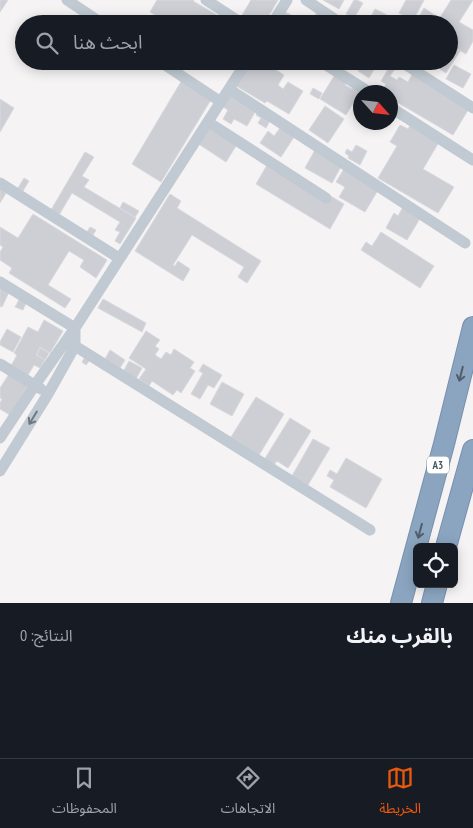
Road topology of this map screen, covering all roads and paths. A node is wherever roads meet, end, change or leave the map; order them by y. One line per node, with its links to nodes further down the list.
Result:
1 (67, 0): 5 (street)
2 (206, 0): 6 (street)
3 (287, 0): 7 (street)
4 (306, 0): 8 (street)
5 (90, 15)
6 (229, 15)
7 (278, 15)
8 (328, 15)
9 (173, 70): 15 (street)
10 (241, 70): 14 (street)
11 (334, 70): 13 (street)
12 (414, 70): 16 (street)
13 (358, 85)
14 (229, 90): 15 (street); 22 (street)
15 (221, 102): 18 (street)
16 (473, 108)
17 (398, 112): 19 (street)
18 (208, 122): 21 (street); 23 (street)
19 (473, 160)
20 (0, 182): 23 (street)
21 (326, 198)
22 (465, 244)
23 (120, 258): 26 (street)
24 (0, 282): 26 (street)
25 (473, 327): 39 (highway, A3, one-way to 39)
26 (74, 328): 27 (street); 29 (street)
27 (75, 346): 30 (street); 36 (street)
28 (0, 364): 29 (street)
29 (34, 385): 30 (street); 31 (street)
30 (48, 394): 34 (street, one-way to 34)
31 (0, 438)
32 (0, 449): 34 (street)
33 (473, 450): 37 (highway, A3)
34 (11, 455): 35 (street)
35 (0, 471)
36 (370, 530)
37 (447, 543)
38 (436, 588): 40 (highway)
39 (401, 603)
40 (432, 603)

